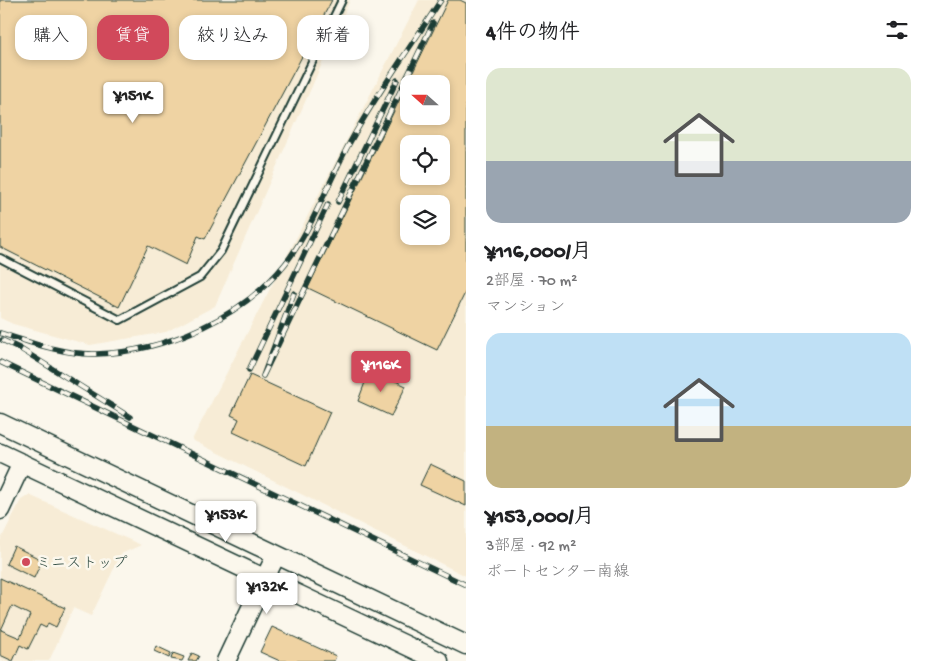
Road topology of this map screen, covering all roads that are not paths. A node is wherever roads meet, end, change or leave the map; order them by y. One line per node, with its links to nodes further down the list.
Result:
1 (342, 0): 2 (lane)
2 (0, 258)
3 (0, 423): 7 (street)
4 (0, 453): 5 (street)
5 (22, 463): 6 (street); 8 (street)
6 (0, 510)
7 (276, 554): 8 (street); 9 (street)
8 (266, 579): 10 (street); 11 (street)
9 (466, 645)
10 (226, 661)
11 (438, 661)

